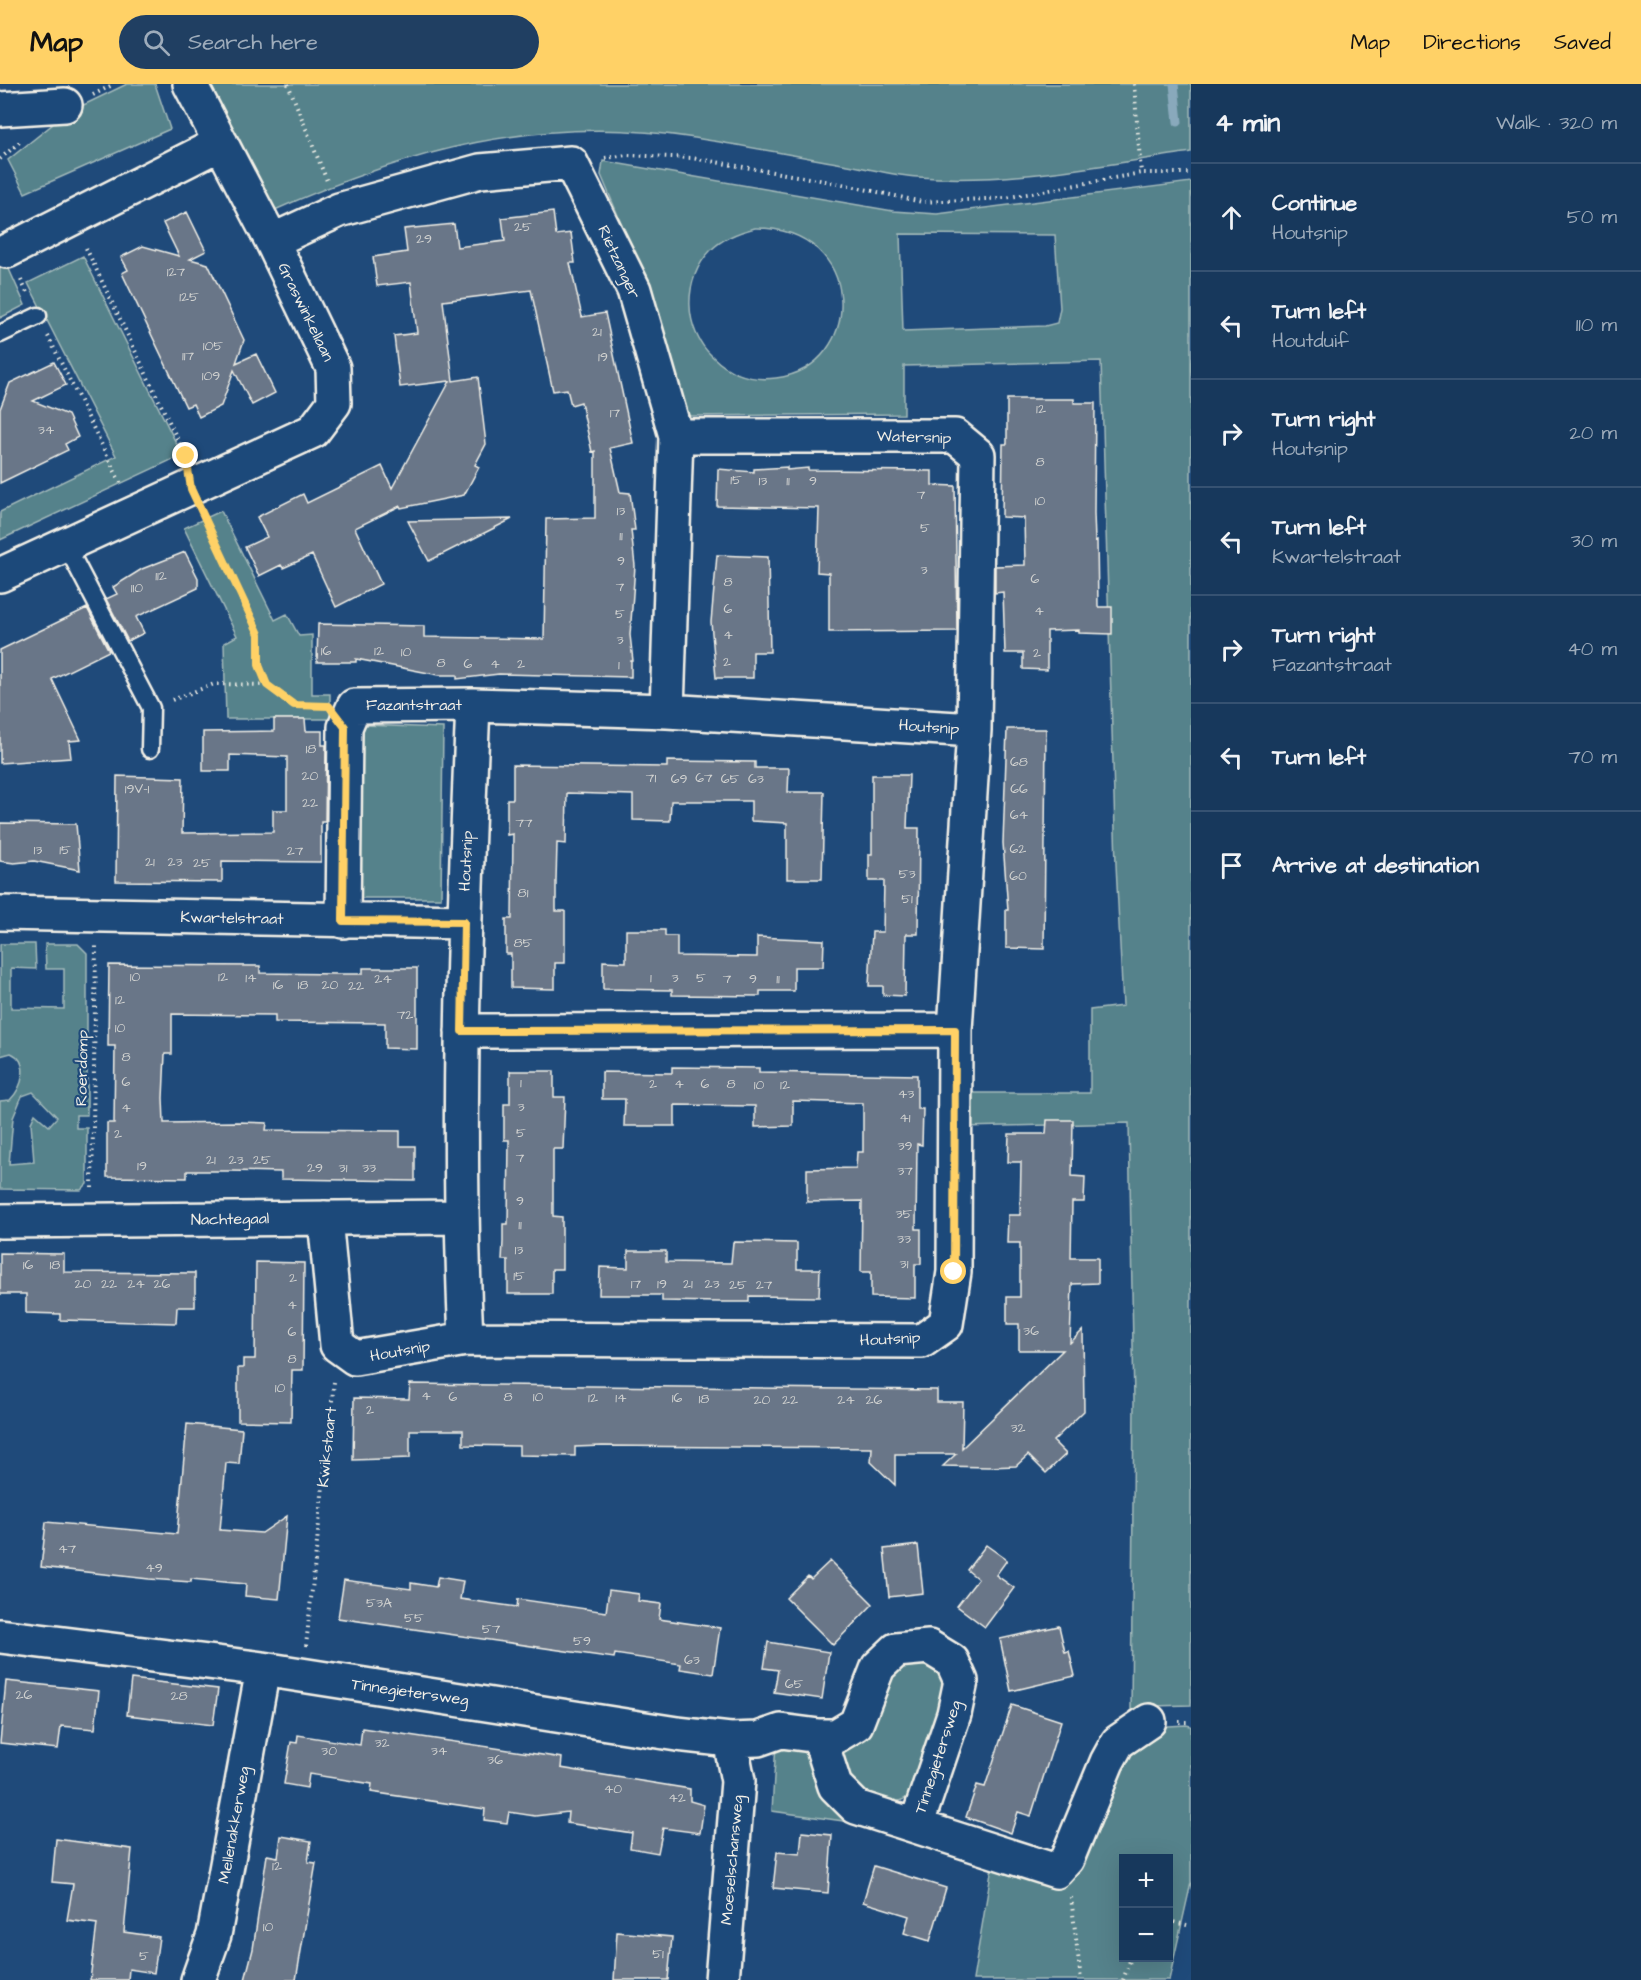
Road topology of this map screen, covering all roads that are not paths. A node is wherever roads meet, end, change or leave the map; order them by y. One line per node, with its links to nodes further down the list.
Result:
1 (190, 84): 4 (street, Graswinkellaan)
2 (65, 105): 3 (street)
3 (0, 109)
4 (221, 143): 5 (street, Graswinkellaan); 6 (street)
5 (272, 241): 9 (street, Rietzanger); 10 (street, Graswinkellaan)
6 (7, 251)
7 (38, 316): 8 (lane)
8 (0, 334)
9 (676, 436): 13 (street, Rietzanger); 14 (street, Watersnip)
10 (66, 545): 11 (street, Graswinkellaan); 15 (lane)
11 (0, 575)
12 (473, 705): 13 (street, Houtsnip); 17 (street, Fazantstraat); 18 (street, Houtsnip)
13 (667, 711): 14 (street, Houtsnip)
14 (974, 730): 19 (street, Houtsnip)
15 (150, 749)
16 (0, 913): 17 (street, Kwartelstraat)
17 (343, 921): 18 (street, Kwartelstraat)
18 (464, 922): 20 (street, Houtsnip)
19 (955, 1030): 20 (street); 24 (street, Houtsnip)
20 (462, 1031): 21 (street, Houtsnip)
21 (460, 1217): 22 (street, Nachtegaal); 24 (street, Houtsnip)
22 (325, 1218): 23 (street, Nachtegaal); 24 (street, Houtsnip)
23 (0, 1221)
24 (466, 1340)
25 (0, 1636): 26 (street, Tinnegietersweg)
26 (263, 1669): 29 (street, Tinnegietersweg); 31 (street, Mellenakkerweg)
27 (1149, 1722): 30 (street, Tinnegietersweg)
28 (819, 1736): 29 (street, Tinnegietersweg); 30 (street, Tinnegietersweg); 30 (street, Tinnegietersweg)
29 (730, 1740): 32 (street, Moeselschansweg)
30 (916, 1826)
31 (198, 1980)
32 (722, 1980)

